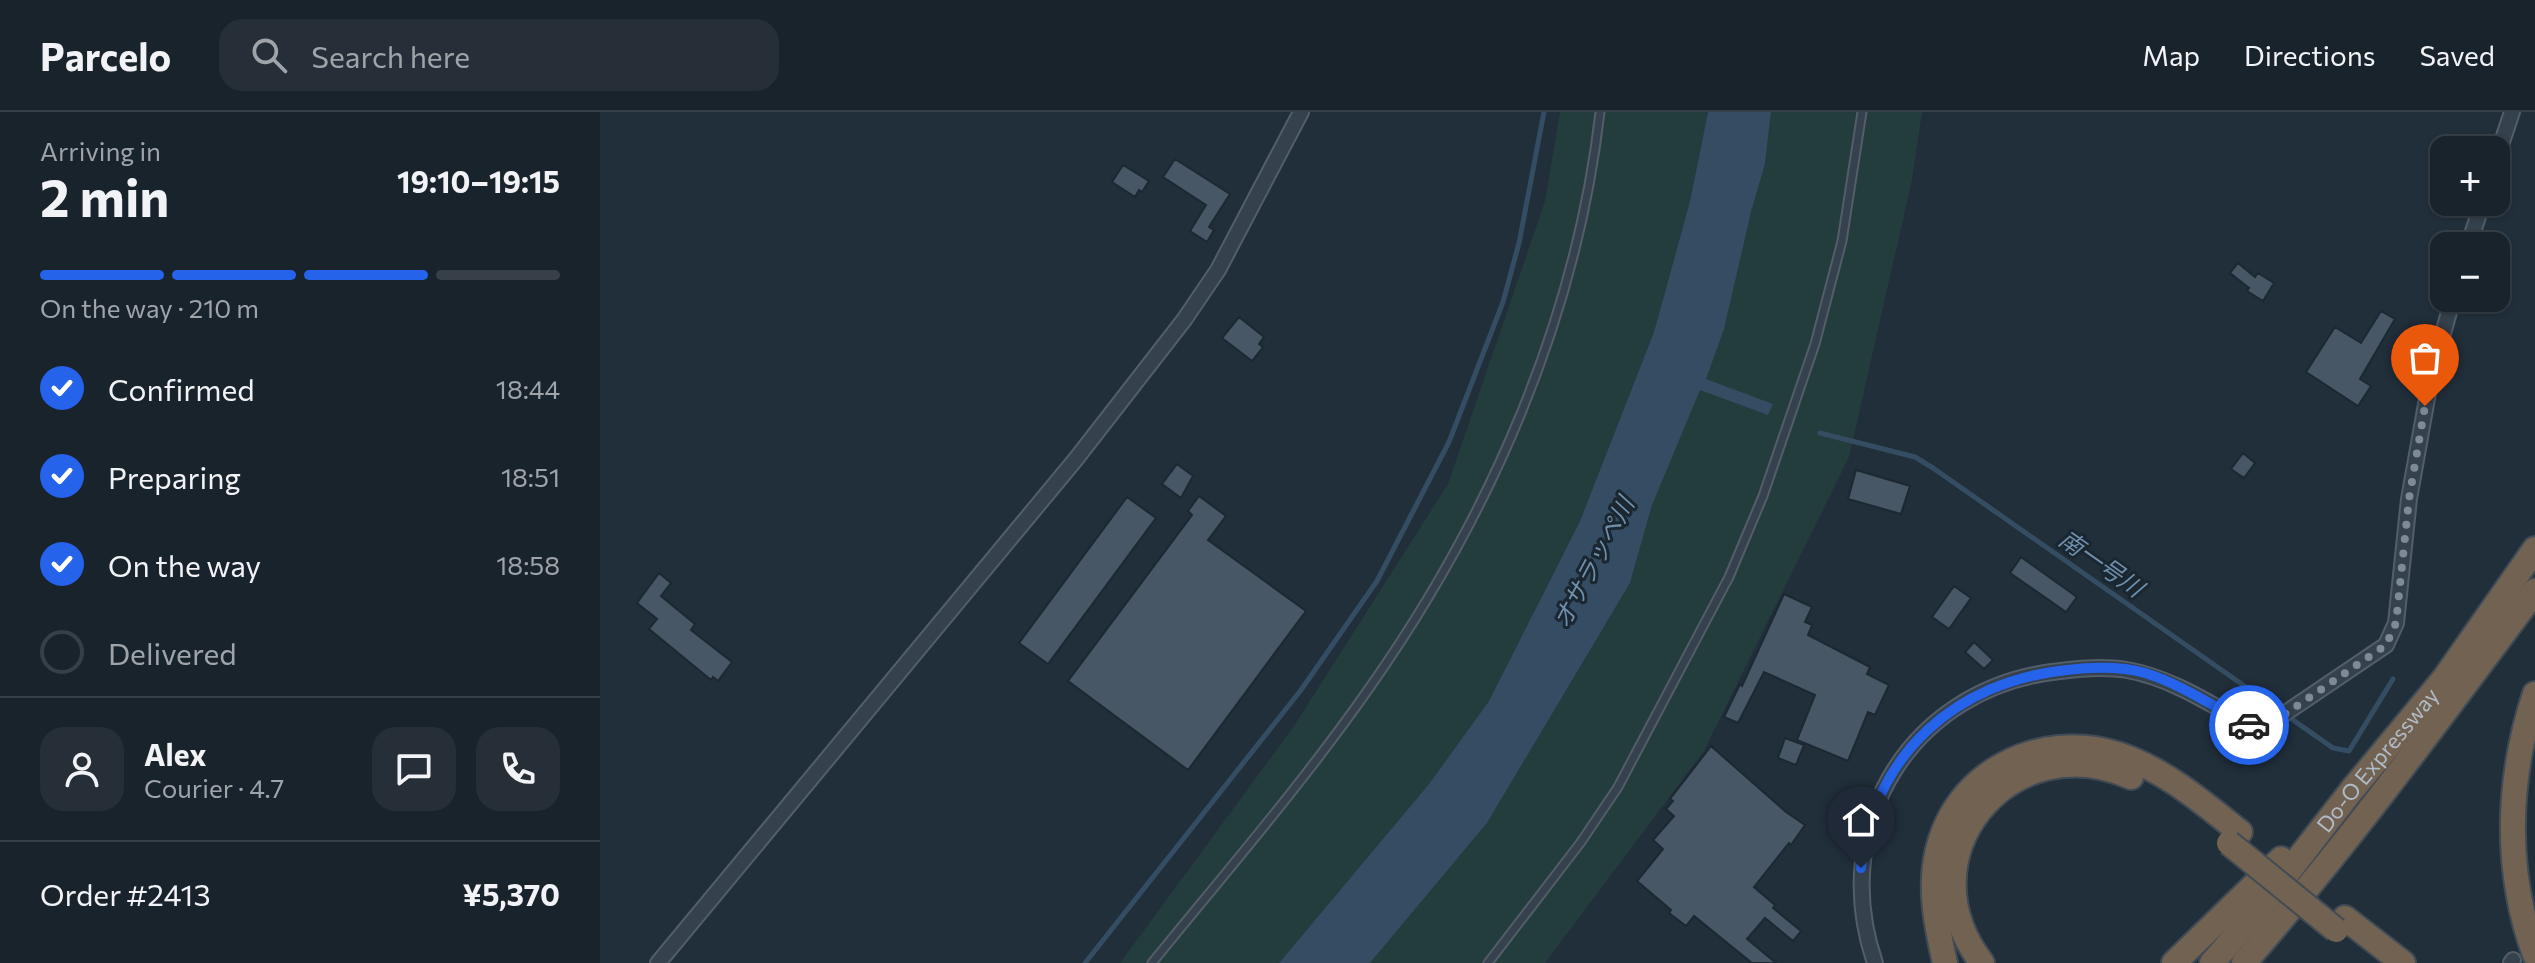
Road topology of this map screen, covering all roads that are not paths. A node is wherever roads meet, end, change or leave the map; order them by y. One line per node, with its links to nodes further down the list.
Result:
1 (1301, 112): 14 (street)
2 (1600, 112): 15 (lane)
3 (1862, 112): 16 (lane)
4 (2512, 112): 5 (street)
5 (2504, 136)
6 (2449, 312): 17 (street)
7 (2535, 549): 10 (highway, Do-O Expressway)
8 (2535, 591): 22 (highway, Do-O Expressway)
9 (2535, 694): 13 (highway)
10 (2352, 790): 20 (highway); 21 (highway, Do-O Expressway)
11 (2235, 837): 12 (highway, bridge); 18 (highway); 19 (highway)
12 (2340, 924): 23 (highway); 24 (highway)
13 (2520, 959)
14 (658, 963)
15 (1152, 963)
16 (1488, 963)
17 (1875, 963)
18 (1945, 963)
19 (1982, 963)
20 (2174, 963)
21 (2212, 963)
22 (2244, 963)
23 (2378, 963)
24 (2403, 963)

